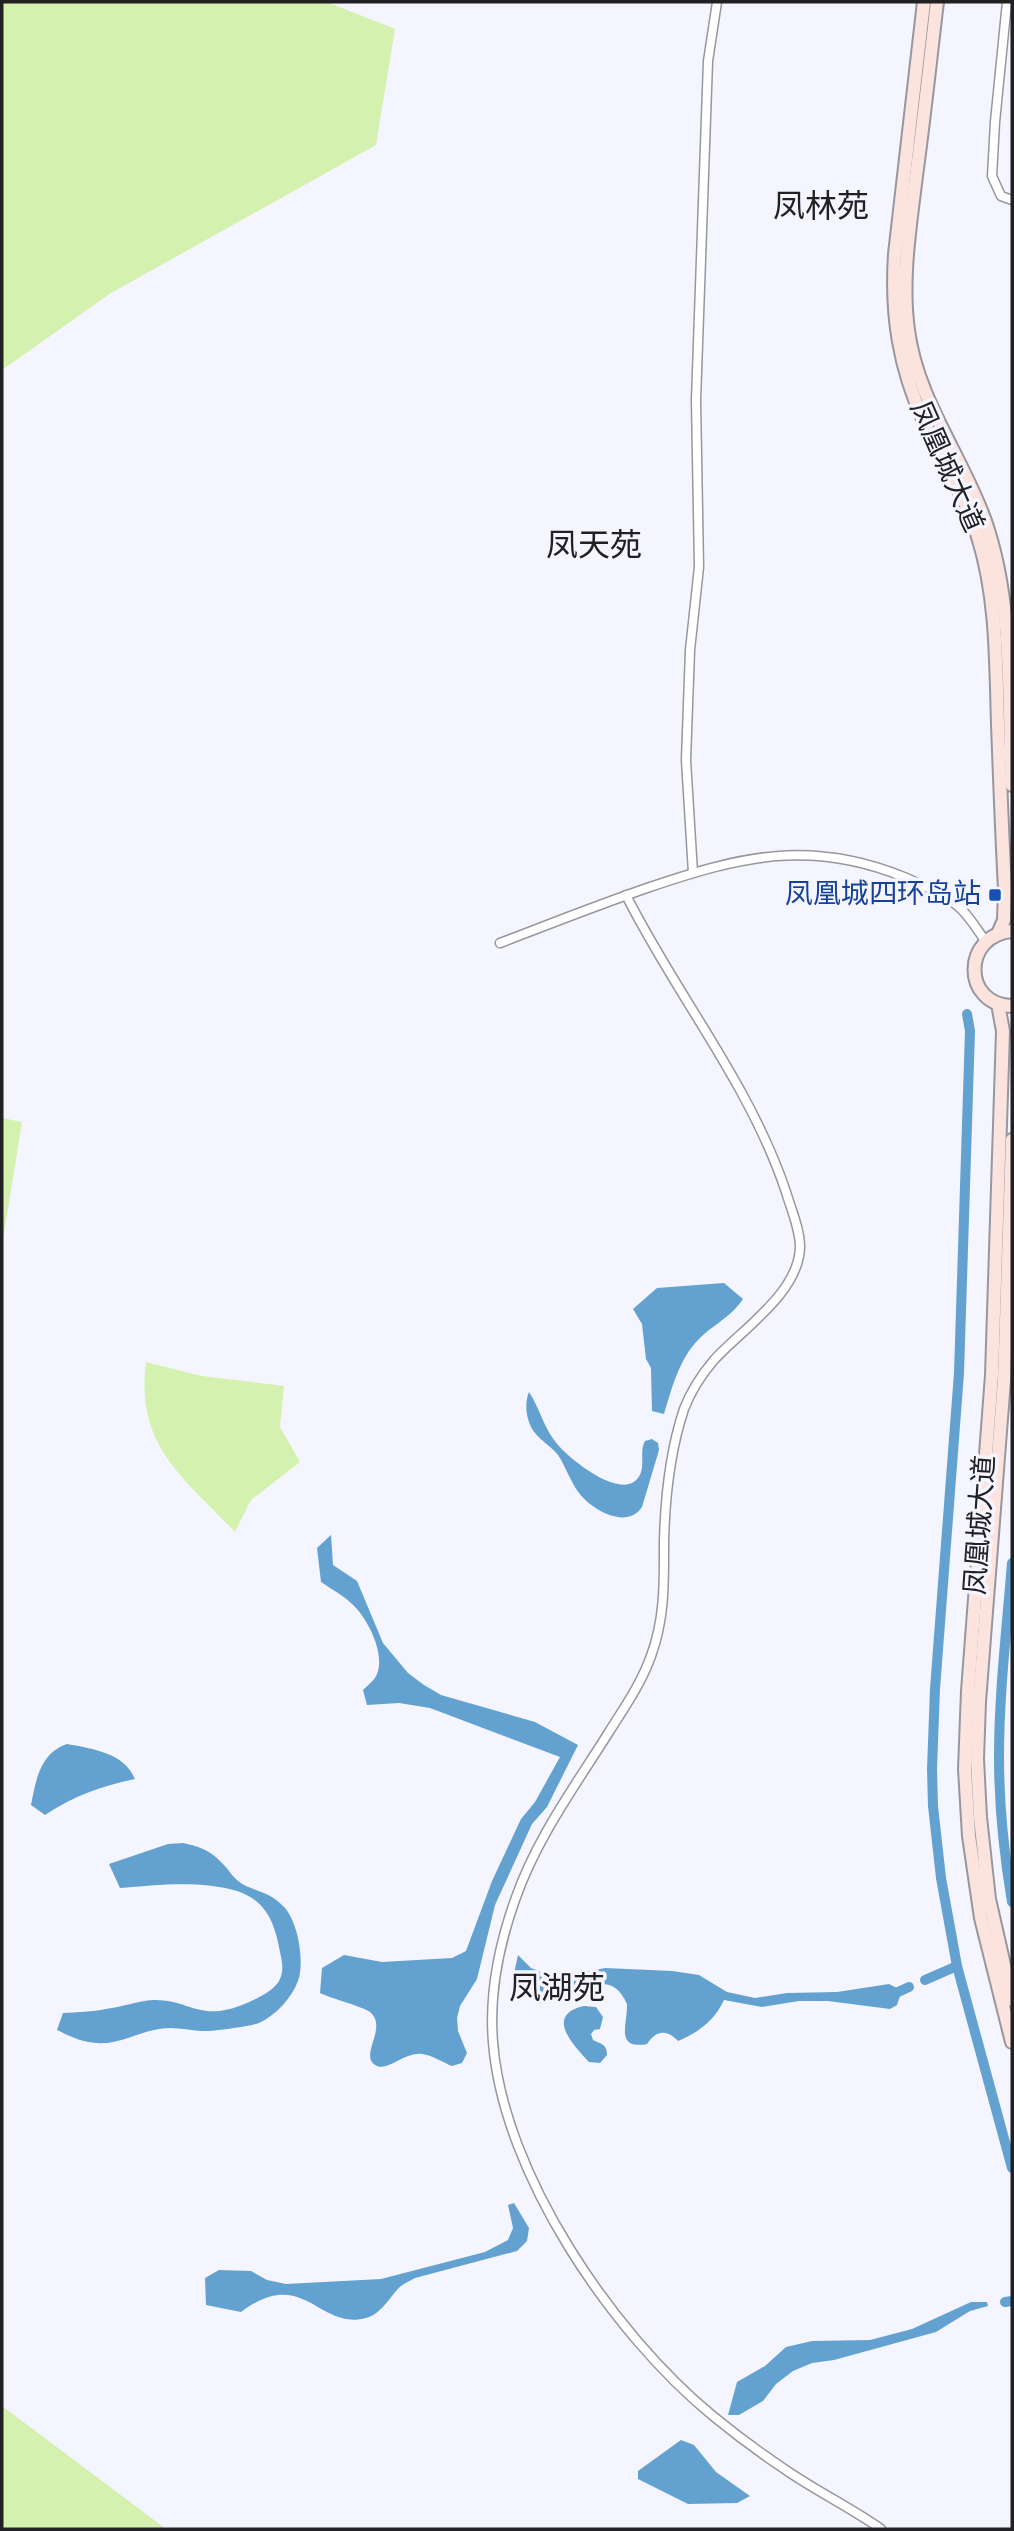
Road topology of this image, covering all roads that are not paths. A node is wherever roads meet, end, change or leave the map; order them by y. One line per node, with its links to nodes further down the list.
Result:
1 (717, 2): 7 (street)
2 (924, 2): 10 (main road, 凤凰城大道)
3 (937, 2): 6 (main road, 凤凰城大道)
4 (1007, 2): 5 (street)
5 (1012, 200)
6 (1012, 785)
7 (693, 873): 8 (street); 11 (street)
8 (626, 895): 12 (street); 18 (street)
9 (1012, 931): 10 (main road)
10 (998, 934): 11 (main road)
11 (986, 942): 13 (main road)
12 (500, 943)
13 (998, 1004): 14 (main road); 17 (main road, 凤凰城大道)
14 (1012, 1006)
15 (1012, 1140): 16 (main road, 凤凰城大道)
16 (1012, 2000)
17 (1012, 2042)
18 (881, 2529)

